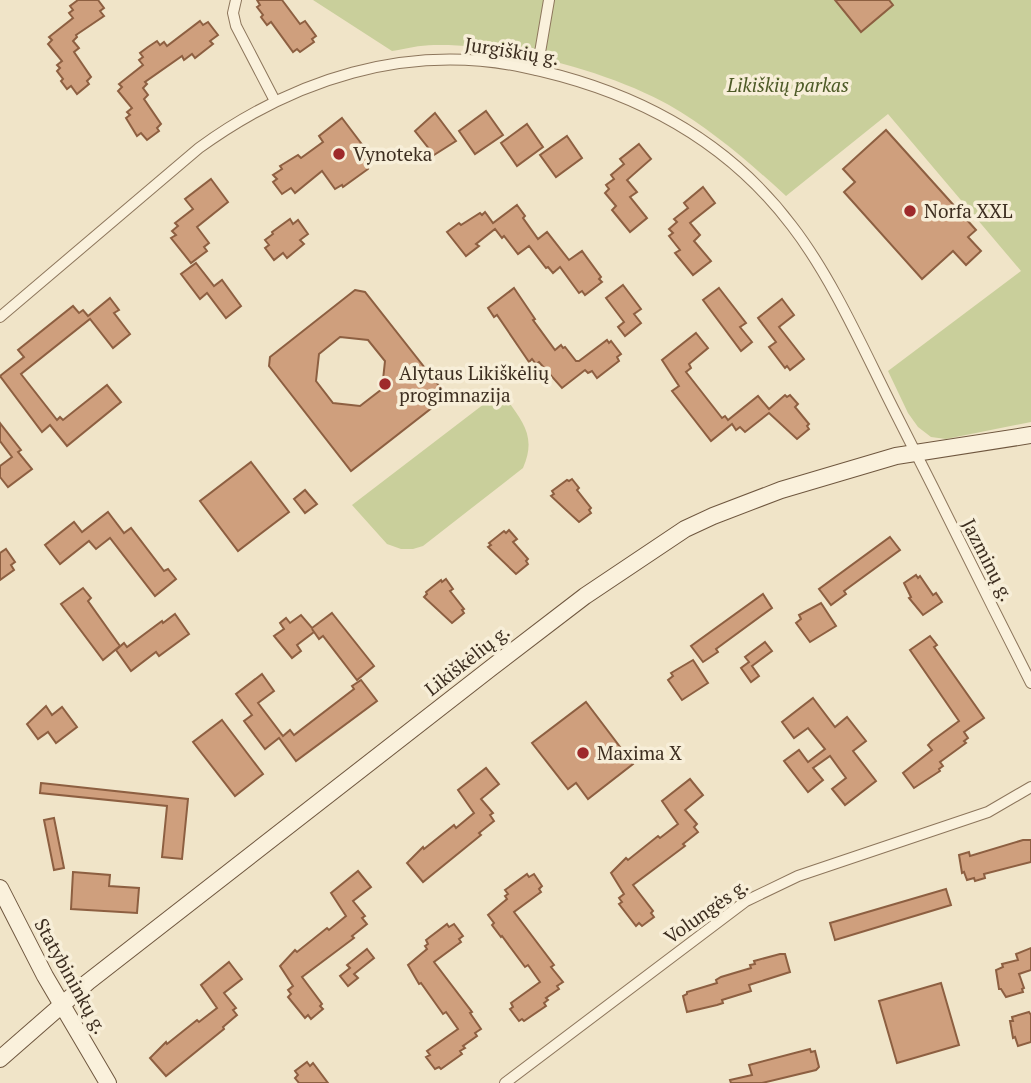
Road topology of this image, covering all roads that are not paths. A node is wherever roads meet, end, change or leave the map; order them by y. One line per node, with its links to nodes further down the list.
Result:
1 (236, 0): 4 (street)
2 (549, 0): 3 (street)
3 (537, 70): 4 (street, Jurgiškių g.); 7 (street, Jurgiškių g.)
4 (275, 101): 5 (street, Jurgiškių g.)
5 (0, 317)
6 (1031, 435): 7 (street, Likiškėlių g.)
7 (916, 453): 8 (street, Jazminų g.); 11 (street, Likiškėlių g.)
8 (1031, 683)
9 (1031, 787): 14 (street, Volungės g.)
10 (0, 888): 11 (street, Statybininkų g.)
11 (62, 1005): 12 (street, Likiškėlių g.); 13 (street, Statybininkų g.)
12 (0, 1059)
13 (108, 1083)
14 (505, 1083)

